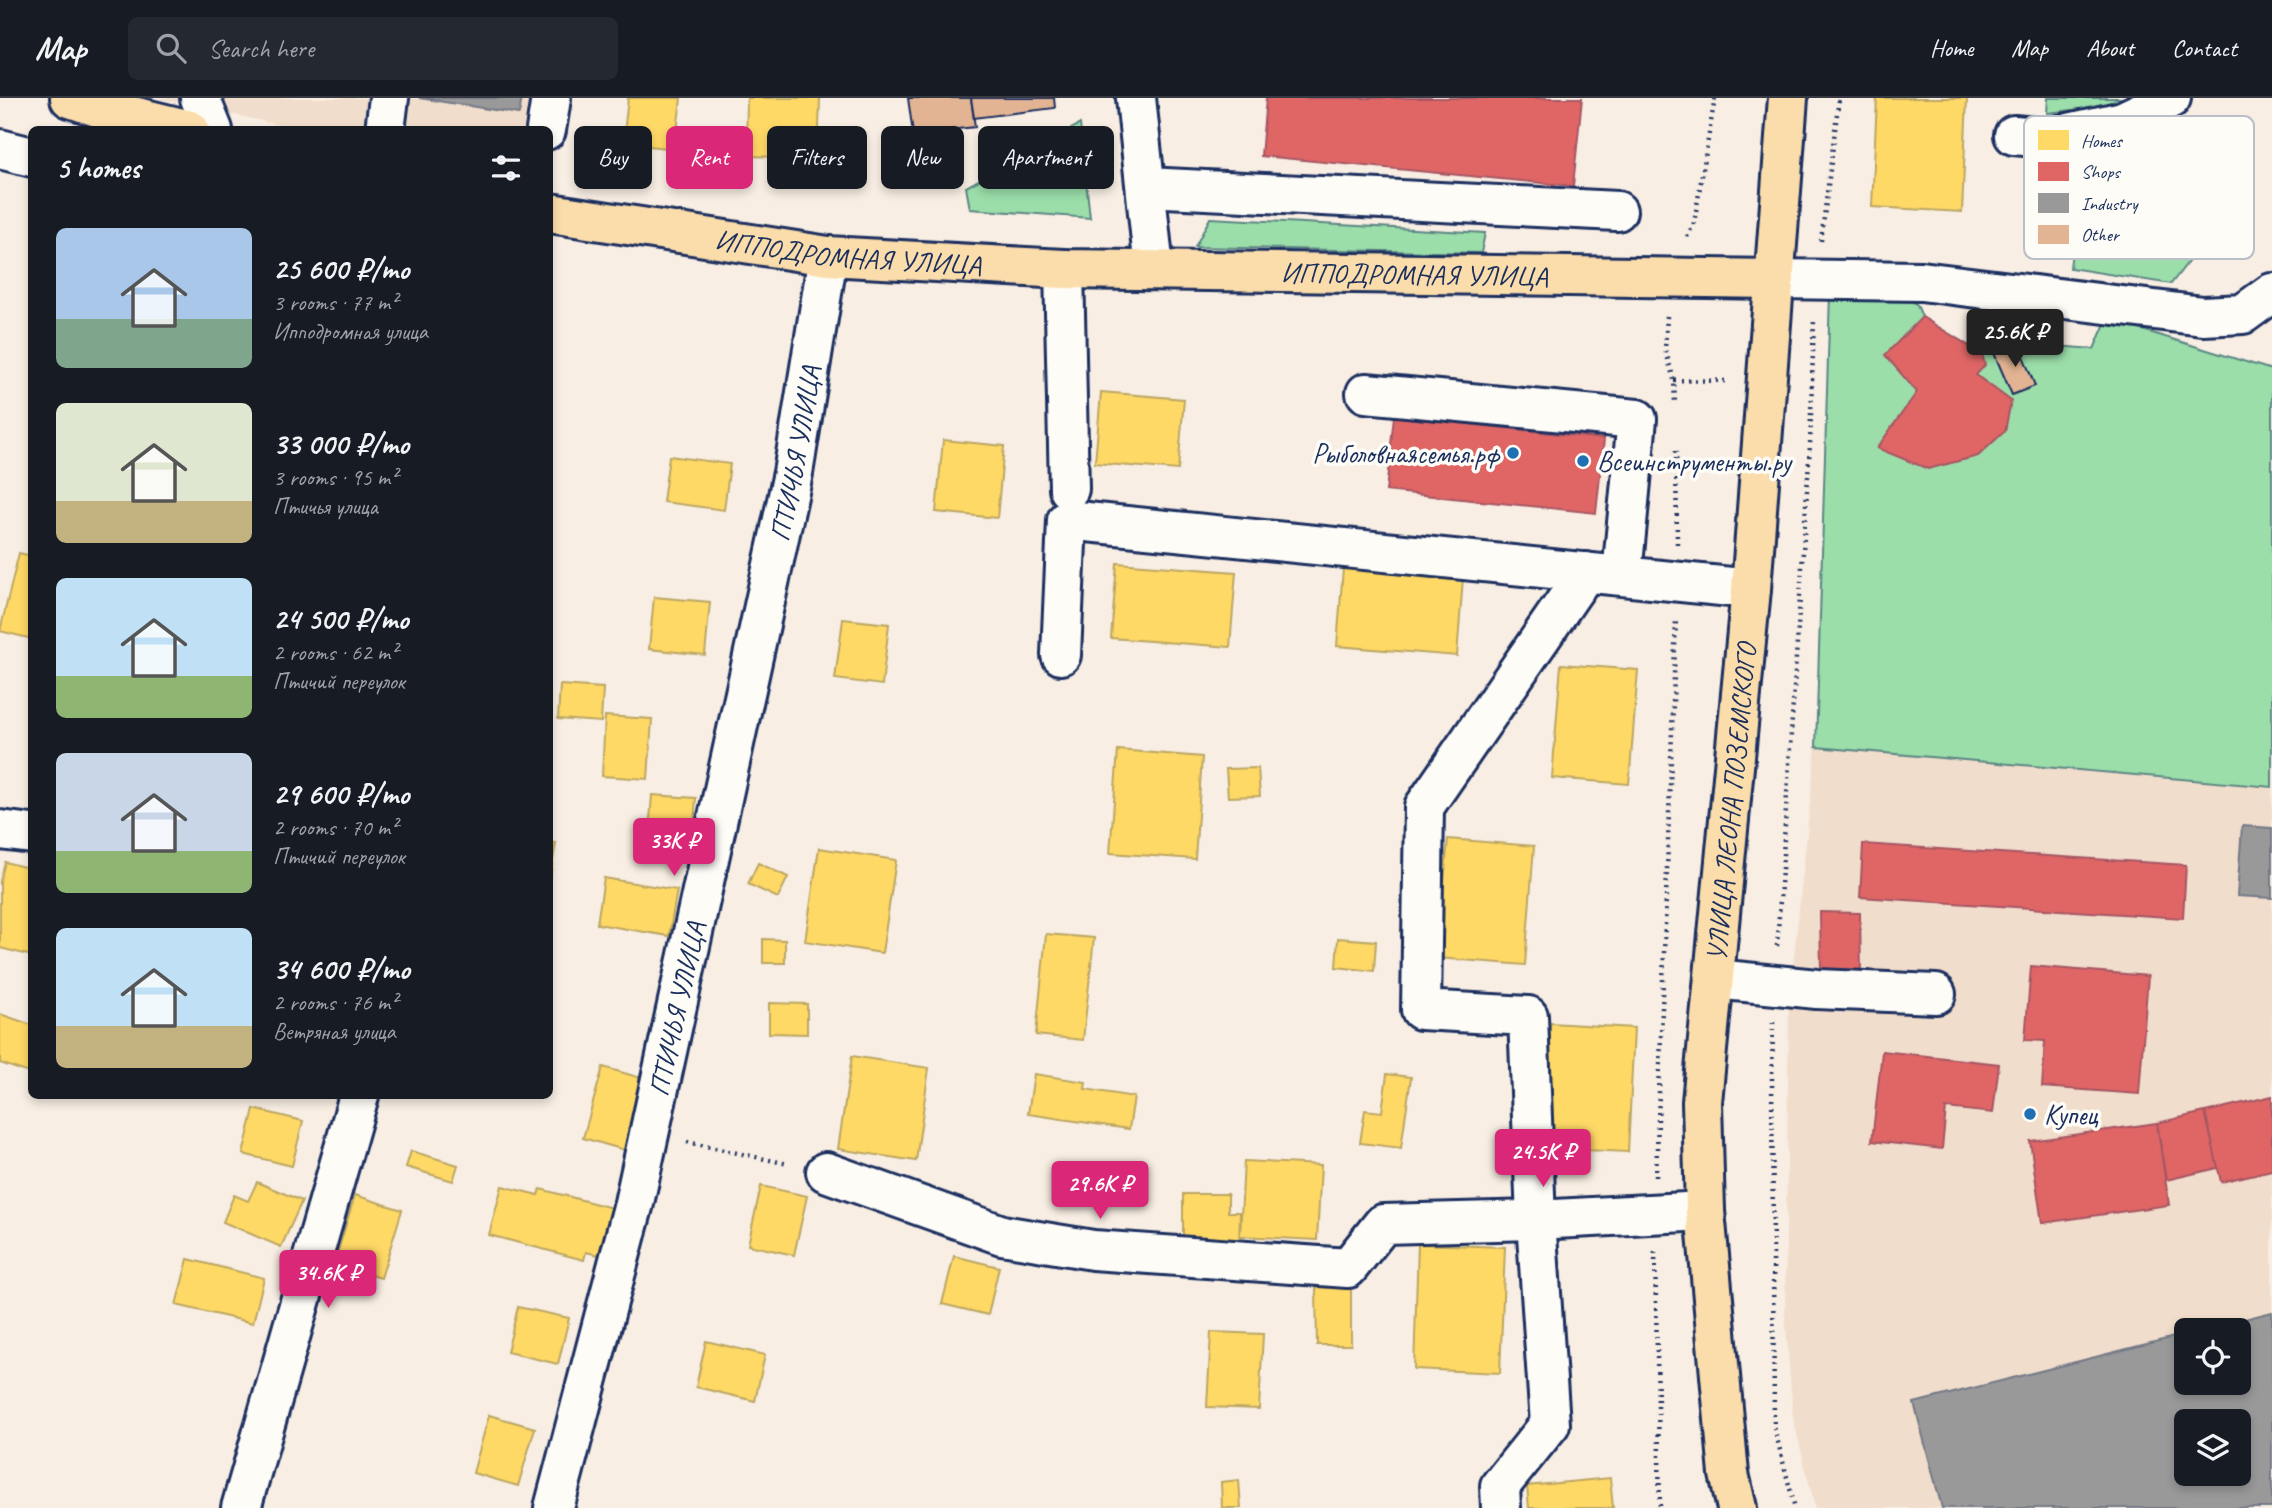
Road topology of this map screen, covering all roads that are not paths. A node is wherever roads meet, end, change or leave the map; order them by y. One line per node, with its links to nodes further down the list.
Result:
1 (70, 98): 9 (main road)
2 (200, 98): 10 (street)
3 (389, 98): 11 (street)
4 (551, 98): 12 (street)
5 (1136, 98): 17 (street)
6 (1788, 98): 23 (main road, УЛИЦА ЛЕОНА ПОЗЕМСКОГО)
7 (2171, 98): 8 (street)
8 (2133, 116)
9 (174, 126)
10 (211, 126)
11 (386, 126)
12 (547, 126)
13 (2014, 135): 14 (street)
14 (2024, 136)
15 (0, 149): 16 (street)
16 (28, 156)
17 (1146, 187): 18 (street); 22 (street)
18 (1617, 211)
19 (553, 213): 20 (main road, ИППОДРОМНАЯ УЛИЦА)
20 (828, 256): 21 (main road, ИППОДРОМНАЯ УЛИЦА); 39 (street, ПТИЧЬЯ УЛИЦА)
21 (1065, 269): 22 (main road, ИППОДРОМНАЯ УЛИЦА); 26 (street)
22 (1154, 270): 23 (main road, ИППОДРОМНАЯ УЛИЦА)
23 (1775, 279): 24 (street, ИППОДРОМНАЯ УЛИЦА); 28 (main road, УЛИЦА ЛЕОНА ПОЗЕМСКОГО)
24 (2272, 293)
25 (1366, 393): 27 (street)
26 (1069, 489)
27 (1604, 574): 28 (street); 29 (street); 37 (street)
28 (1751, 589): 32 (main road, УЛИЦА ЛЕОНА ПОЗЕМСКОГО)
29 (1060, 655)
30 (0, 830): 31 (street)
31 (28, 834)
32 (1714, 979): 33 (street); 36 (main road, УЛИЦА ЛЕОНА ПОЗЕМСКОГО)
33 (1936, 994)
34 (358, 1099): 38 (street)
35 (826, 1172): 37 (street)
36 (1705, 1211): 37 (street); 41 (main road, УЛИЦА ЛЕОНА ПОЗЕМСКОГО)
37 (1535, 1220): 40 (street)
38 (241, 1508)
39 (554, 1508)
40 (1501, 1508)
41 (1737, 1508)

